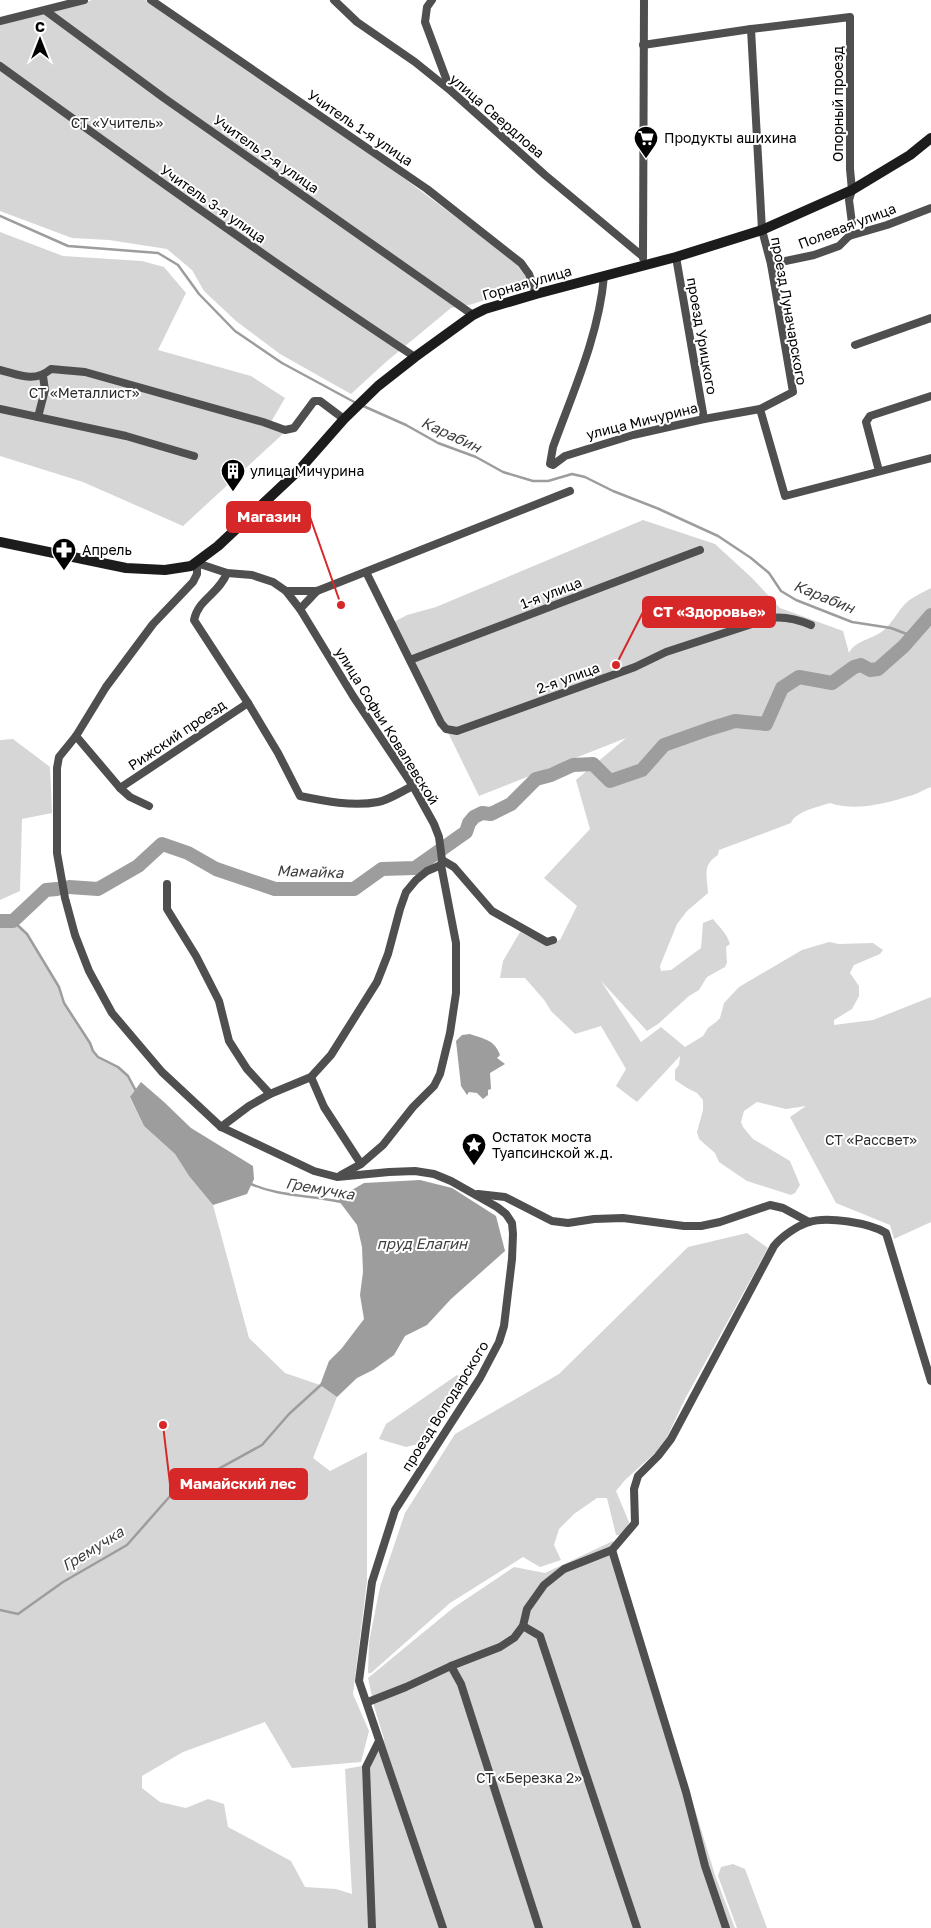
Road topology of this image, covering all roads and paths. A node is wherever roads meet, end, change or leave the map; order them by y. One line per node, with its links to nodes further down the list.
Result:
1 (84, 0): 6 (street)
2 (151, 0): 24 (street, Учитель 1-я улица)
3 (334, 0): 13 (street, улица Свердлова)
4 (432, 0): 13 (street)
5 (644, 0): 9 (street)
6 (46, 11): 7 (street); 25 (street, Учитель 2-я улица)
7 (0, 21)
8 (750, 29): 9 (street); 15 (street, Опорный проезд); 17 (street, проезд Луначарского)
9 (643, 45): 19 (street)
10 (0, 66): 11 (street, Учитель 3-я улица)
11 (9, 72): 12 (street); 28 (street, Учитель 3-я улица)
12 (0, 75)
13 (451, 91): 19 (street, улица Свердлова)
14 (931, 138): 15 (street, Горная улица)
15 (852, 190): 17 (street, Горная улица); 18 (street, Опорный проезд)
16 (931, 208): 18 (street, Полевая улица)
17 (762, 230): 20 (street, Горная улица); 21 (street, проезд Луначарского)
18 (849, 236): 21 (street, Полевая улица)
19 (641, 255): 22 (street)
20 (676, 257): 22 (street, Горная улица); 36 (street, проезд Урицкого)
21 (771, 264): 32 (street, проезд Луначарского)
22 (646, 265): 23 (street, Горная улица)
23 (604, 276): 24 (street, Горная улица); 37 (street)
24 (536, 294): 25 (street, Горная улица)
25 (473, 315): 28 (street, Горная улица)
26 (931, 318): 27 (street)
27 (855, 345)
28 (415, 357): 35 (street, Горная улица)
29 (0, 370): 30 (street)
30 (43, 376): 34 (street); 35 (street)
31 (931, 396): 41 (street)
32 (760, 409): 36 (street, улица Мичурина); 41 (street)
33 (0, 410): 34 (street)
34 (38, 417): 38 (street)
35 (344, 419): 45 (street, Горная улица)
36 (704, 419): 39 (street, улица Мичурина)
37 (553, 447): 39 (street); 39 (street, улица Мичурина)
38 (194, 456)
39 (565, 456)
40 (931, 458): 41 (street)
41 (880, 472)
42 (570, 491): 46 (street)
43 (0, 542): 45 (street)
44 (700, 550): 52 (street, 1-я улица)
45 (196, 562): 47 (street); 54 (street, проезд Володарского)
46 (366, 572): 49 (street); 52 (street)
47 (227, 573): 48 (street); 53 (street, Рижский проезд)
48 (286, 591): 49 (street); 50 (street, улица Софьи Ковалевской)
49 (317, 591): 50 (street)
50 (300, 609): 55 (street, улица Софьи Ковалевской)
51 (811, 626): 52 (street, 2-я улица)
52 (410, 660)
53 (248, 703): 55 (street, Рижский проезд); 56 (street, Рижский проезд)
54 (76, 736): 56 (street); 63 (street, проезд Володарского)
55 (413, 786): 58 (street, улица Софьи Ковалевской)
56 (120, 788): 57 (street)
57 (149, 806)
58 (442, 860): 60 (street); 61 (street); 64 (street, улица Софьи Ковалевской)
59 (167, 884): 62 (street)
60 (554, 940)
61 (311, 1077): 62 (street); 64 (street)
62 (270, 1094): 63 (street)
63 (222, 1127): 65 (street, проезд Володарского)
64 (361, 1164): 65 (street, улица Софьи Ковалевской)
65 (337, 1177): 66 (street, проезд Володарского)
66 (476, 1194): 67 (street); 72 (street, проезд Володарского)
67 (809, 1222): 68 (street); 69 (street)
68 (931, 1381)
69 (612, 1550): 70 (street); 78 (street)
70 (523, 1626): 71 (street); 77 (street)
71 (451, 1666): 72 (street); 76 (street)
72 (368, 1702): 73 (street, проезд Володарского)
73 (379, 1740): 74 (street); 75 (street, проезд Володарского)
74 (372, 1928)
75 (442, 1928)
76 (540, 1928)
77 (637, 1928)
78 (726, 1928)

